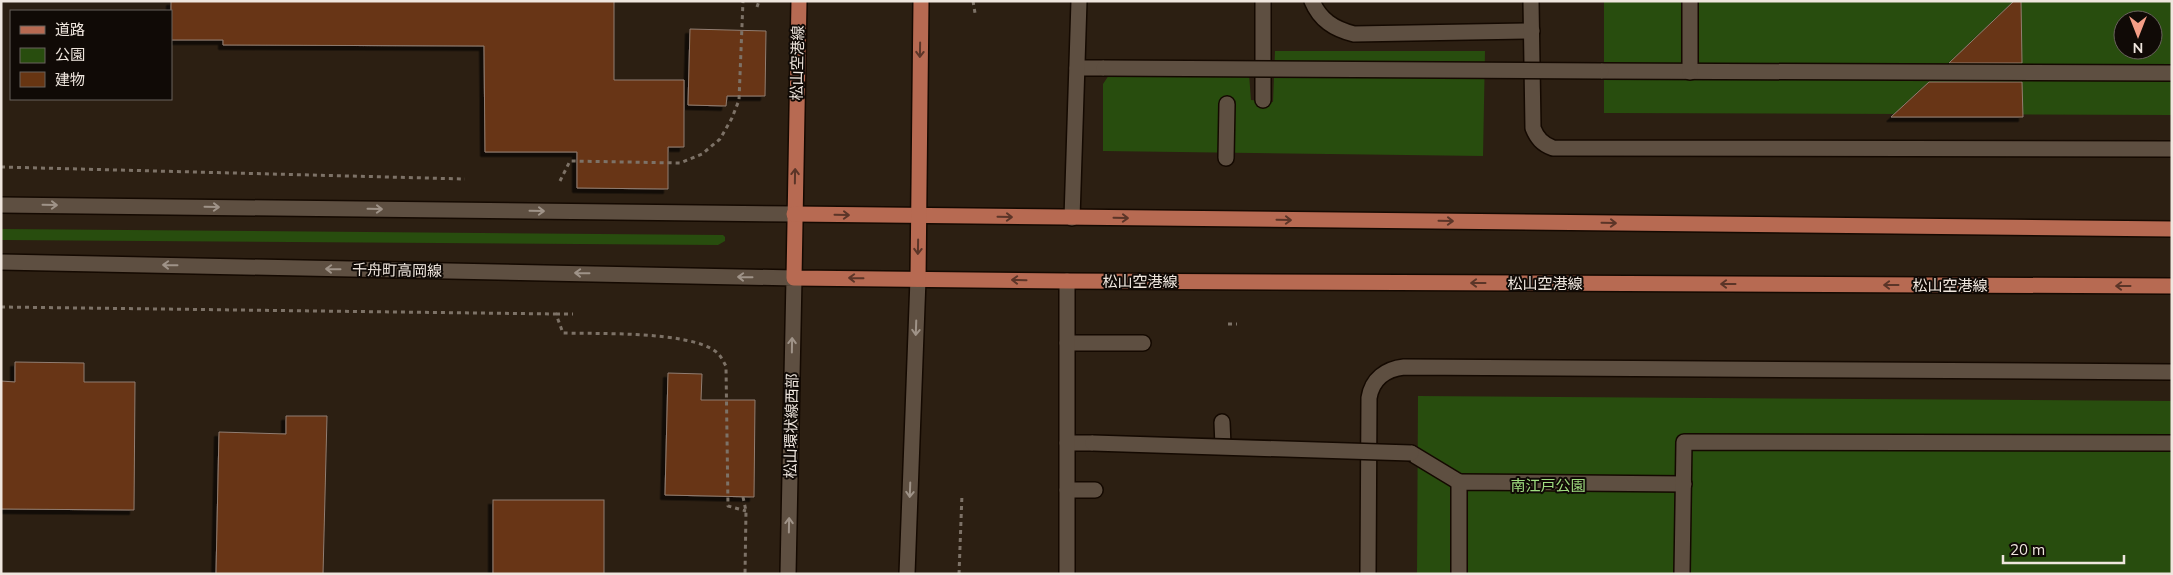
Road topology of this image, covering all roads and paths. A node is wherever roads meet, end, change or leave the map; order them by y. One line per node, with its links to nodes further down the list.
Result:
1 (743, 1): 23 (path)
2 (758, 1): 11 (path)
3 (799, 1): 25 (main road, 松山空港線, one-way to 3)
4 (921, 1): 26 (main road, one-way to 26)
5 (972, 1): 12 (path)
6 (1079, 1): 14 (street)
7 (1263, 1): 17 (street)
8 (1312, 1): 13 (street)
9 (1532, 1): 13 (street)
10 (1690, 1): 15 (street)
11 (757, 7)
12 (974, 13)
13 (1532, 31): 19 (street)
14 (1077, 68): 15 (street, bridge); 27 (street)
15 (1690, 72): 16 (street)
16 (2172, 73)
17 (1263, 100)
18 (1227, 104): 20 (street)
19 (2172, 148)
20 (1226, 158)
21 (1, 167): 22 (path)
22 (470, 179)
23 (568, 181)
24 (1, 205): 25 (street, one-way to 25)
25 (794, 214): 26 (main road, one-way to 26); 30 (main road, 松山空港線)
26 (918, 216): 27 (main road, one-way to 27); 31 (main road, one-way to 31)
27 (1072, 218): 28 (main road, one-way to 28)
28 (2172, 228)
29 (1, 262): 30 (street, 千舟町高岡線, one-way to 29)
30 (794, 278): 31 (main road, 松山空港線, one-way to 30); 54 (street, 松山環状線西部, one-way to 30)
31 (918, 279): 32 (main road, 松山空港線, one-way to 31); 55 (street, one-way to 55)
32 (1068, 281): 33 (main road, 松山空港線, one-way to 32); 39 (street)
33 (2172, 286)
34 (1, 307): 35 (path)
35 (556, 314): 36 (path); 52 (path)
36 (572, 314)
37 (1228, 324): 38 (path)
38 (1237, 324)
39 (1068, 343): 40 (street); 43 (street)
40 (1143, 343)
41 (2172, 372): 58 (street)
42 (1222, 422): 45 (street)
43 (1067, 443): 45 (street, bridge); 48 (street)
44 (2172, 443): 47 (street)
45 (1222, 446): 46 (street, bridge)
46 (1459, 482): 47 (street); 59 (street)
47 (1684, 484): 60 (street)
48 (1067, 490): 49 (street); 57 (street)
49 (1095, 490)
50 (962, 494): 56 (path)
51 (743, 497): 52 (path)
52 (746, 511): 53 (path)
53 (744, 574)
54 (788, 574)
55 (907, 574)
56 (959, 574)
57 (1067, 574)
58 (1368, 574)
59 (1459, 574)
60 (1682, 574)

